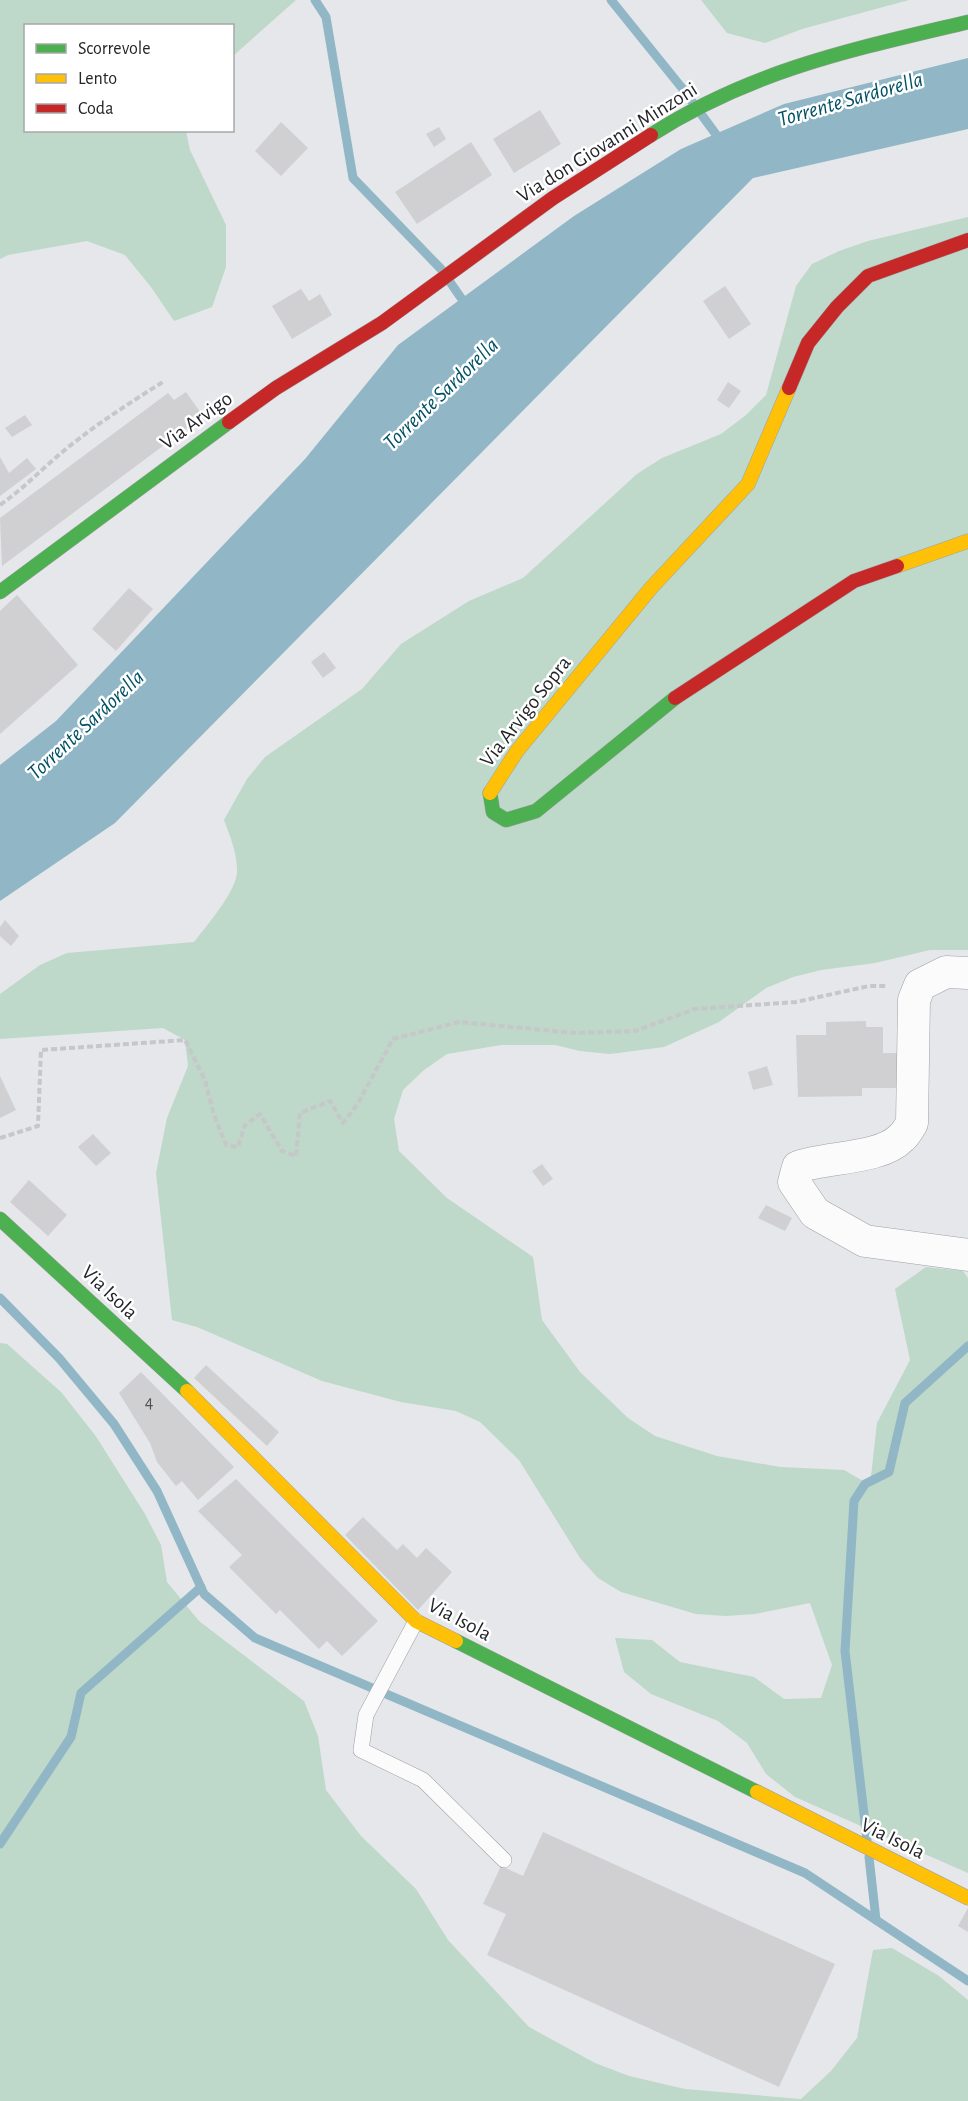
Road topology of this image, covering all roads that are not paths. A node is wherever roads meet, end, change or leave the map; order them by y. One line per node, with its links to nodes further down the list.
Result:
1 (968, 22): 3 (street, Via don Giovanni Minzoni)
2 (968, 240): 4 (street, Via Arvigo Sopra)
3 (424, 293): 5 (street, Via Arvigo)
4 (968, 541)
5 (0, 592)
6 (968, 973): 8 (street)
7 (0, 1219): 9 (street, Via Isola)
8 (968, 1255)
9 (416, 1621): 10 (lane); 11 (street, Via Isola)
10 (504, 1860)
11 (968, 1898)

